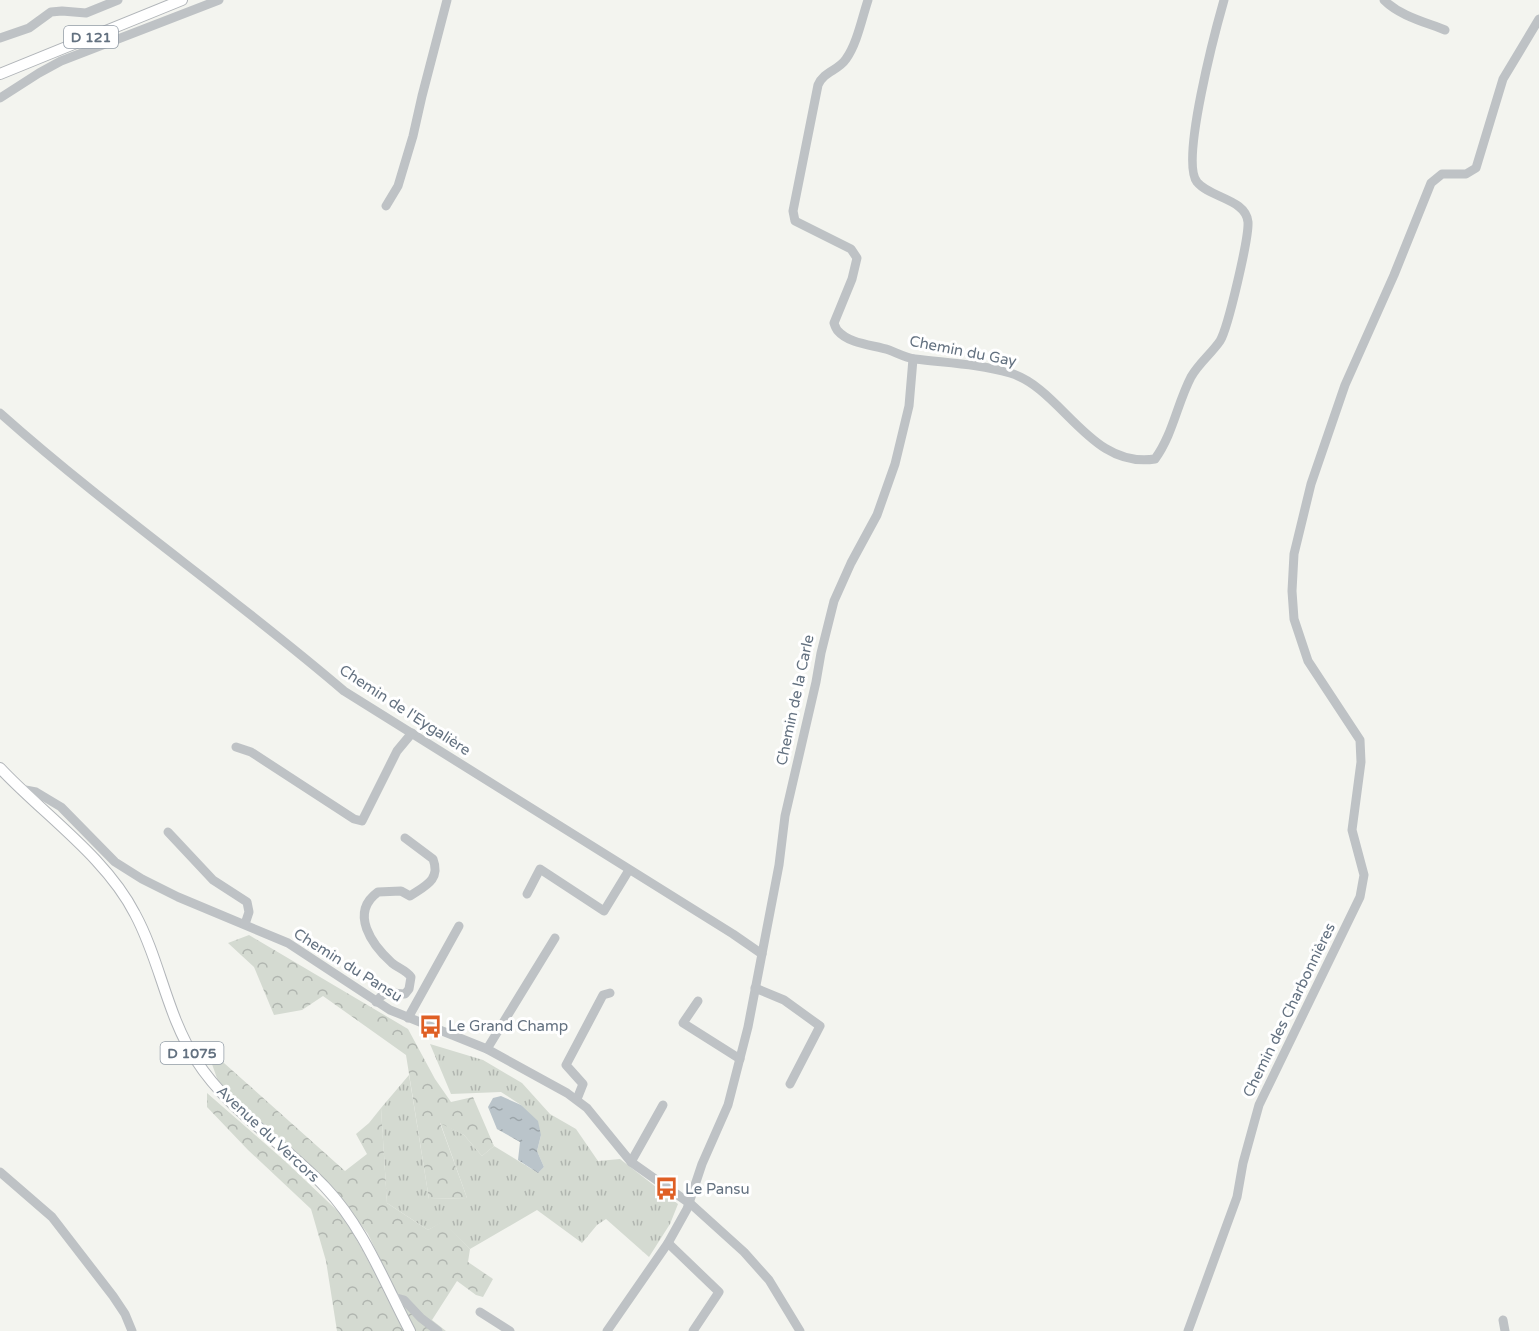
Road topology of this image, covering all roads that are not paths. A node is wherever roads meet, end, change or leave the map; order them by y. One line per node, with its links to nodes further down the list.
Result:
1 (118, 0): 10 (street)
2 (182, 0): 11 (main road, D 121)
3 (219, 0): 12 (street)
4 (447, 0): 13 (street)
5 (868, 0): 14 (street, Chemin du Gay)
6 (1224, 0): 14 (street, Chemin du Gay)
7 (1384, 0): 9 (street)
8 (1539, 19): 52 (street, Chemin des Charbonnières)
9 (1445, 30)
10 (0, 38)
11 (0, 74)
12 (0, 98)
13 (386, 206)
14 (913, 359): 27 (street, Chemin de la Carle)
15 (0, 413): 16 (street, Chemin de l'Eygalière)
16 (412, 734): 17 (street); 22 (street, Chemin de l'Eygalière)
17 (236, 747)
18 (0, 768): 19 (main road, Avenue du Vercors / D 1075)
19 (20, 789): 24 (street, Chemin du Pansu); 42 (main road, Avenue du Vercors / D 1075)
20 (168, 832): 24 (street)
21 (405, 838): 31 (street)
22 (629, 870): 23 (street); 27 (street, Chemin de l'Eygalière)
23 (527, 894)
24 (245, 924): 31 (street, Chemin du Pansu)
25 (459, 926): 32 (street)
26 (555, 938): 33 (street)
27 (762, 954): 28 (street, Chemin de la Carle)
28 (755, 988): 34 (street, Chemin de la Carle); 35 (street)
29 (610, 993): 36 (street)
30 (698, 1001): 34 (street)
31 (376, 1002): 32 (street, Chemin du Pansu)
32 (408, 1018): 33 (street, Chemin du Pansu)
33 (487, 1049): 36 (street, Chemin du Pansu)
34 (740, 1059): 40 (street, Chemin de la Carle)
35 (790, 1084)
36 (577, 1099): 38 (street, Chemin du Pansu)
37 (663, 1105): 38 (street)
38 (631, 1162): 40 (street, Chemin du Pansu)
39 (0, 1172): 45 (street)
40 (689, 1203): 41 (street, Chemin de la Carle); 51 (street, Chemin du Pansu)
41 (668, 1243): 49 (street, Chemin de la Carle); 50 (street)
42 (393, 1297): 46 (main road, Avenue du Vercors / D 1075); 47 (street)
43 (480, 1312): 48 (street)
44 (1503, 1320): 53 (street)
45 (132, 1331)
46 (410, 1331)
47 (438, 1331)
48 (510, 1331)
49 (607, 1331)
50 (693, 1331)
51 (800, 1331)
52 (1188, 1331)
53 (1505, 1331)

